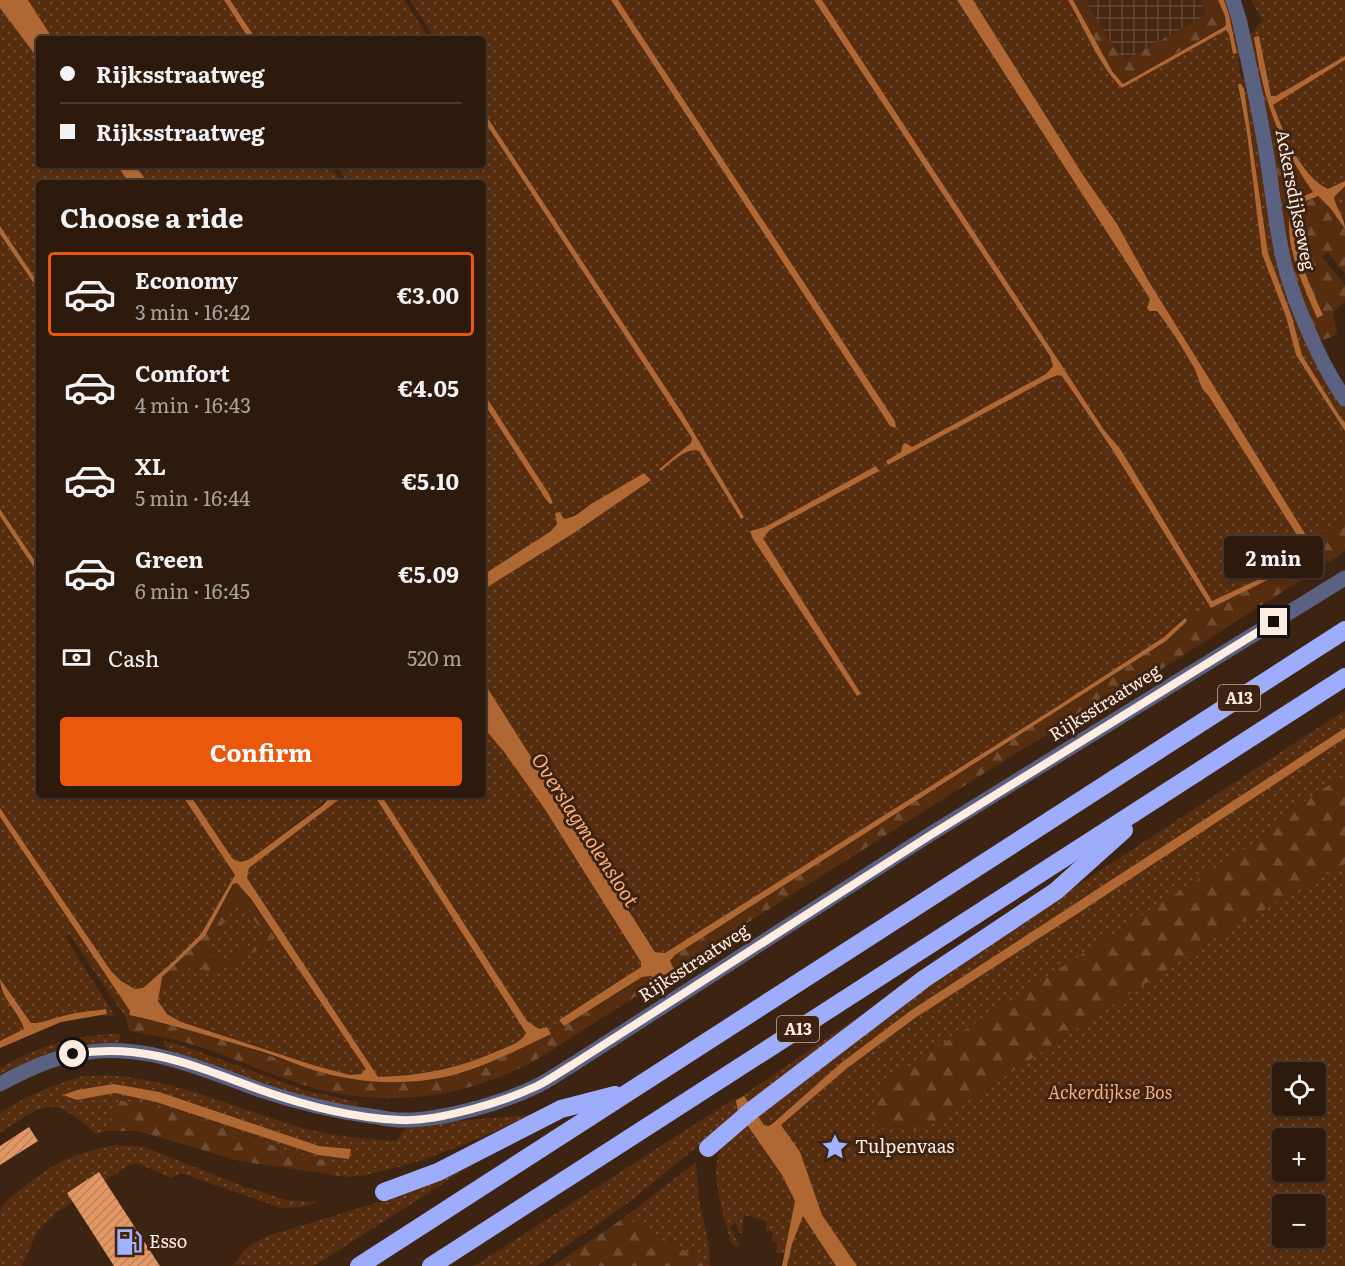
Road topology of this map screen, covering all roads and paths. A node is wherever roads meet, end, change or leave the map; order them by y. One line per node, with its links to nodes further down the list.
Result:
1 (1233, 0): 2 (street, Ackersdijkseweg)
2 (1345, 399)
3 (1345, 578): 7 (street, Rijksstraatweg)
4 (1345, 630): 8 (highway, A13)
5 (1345, 677): 6 (highway, A13)
6 (1165, 793): 9 (highway, A13); 12 (highway, A13)
7 (0, 1084)
8 (629, 1092): 10 (highway, A13); 11 (highway, A13)
9 (708, 1148)
10 (384, 1192)
11 (359, 1266)
12 (430, 1266)

